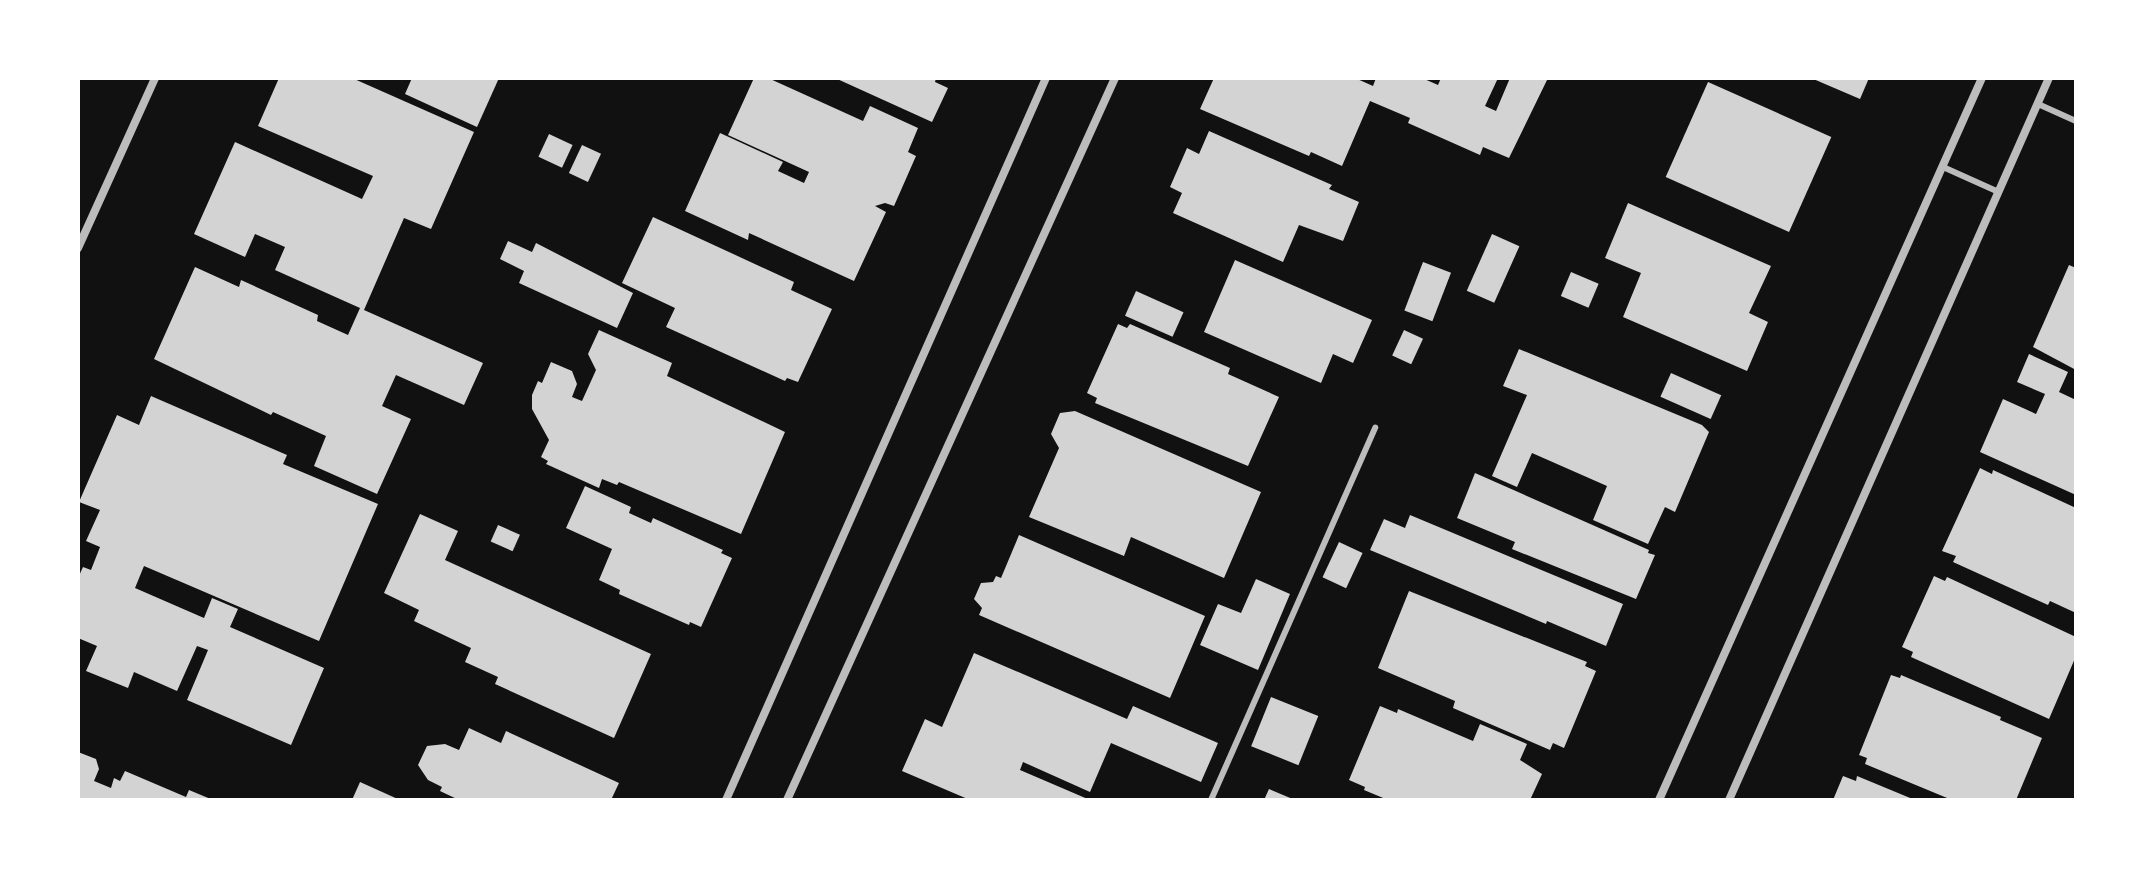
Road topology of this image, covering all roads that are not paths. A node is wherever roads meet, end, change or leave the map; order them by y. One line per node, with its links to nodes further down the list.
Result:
1 (155, 78): 10 (street)
2 (1046, 78): 12 (street)
3 (1115, 78): 13 (street)
4 (1982, 78): 8 (street)
5 (2049, 78): 6 (street)
6 (2038, 104): 7 (lane); 9 (street)
7 (2076, 121)
8 (1943, 167): 9 (lane); 15 (street)
9 (1999, 192): 16 (street)
10 (78, 248)
11 (1375, 428): 14 (lane)
12 (726, 800)
13 (787, 800)
14 (1211, 800)
15 (1659, 800)
16 (1729, 800)

